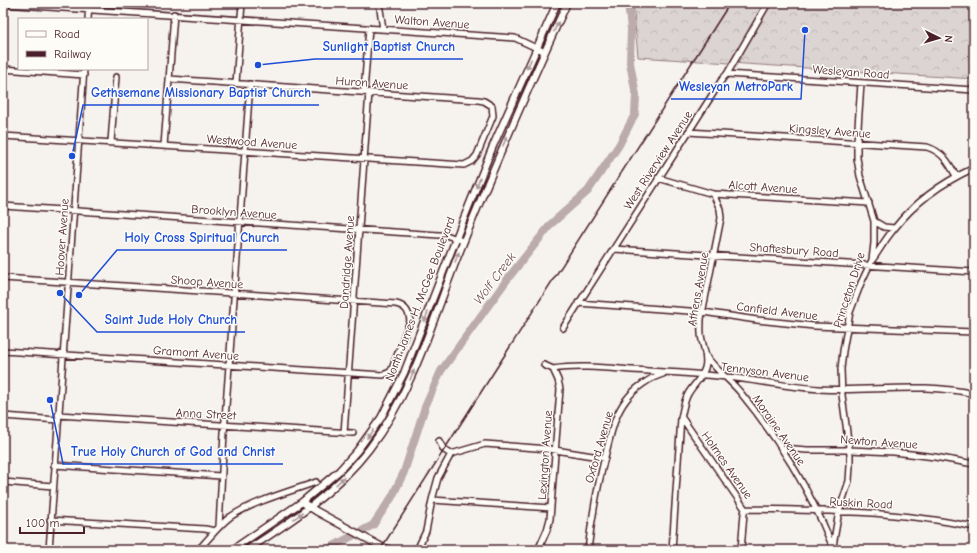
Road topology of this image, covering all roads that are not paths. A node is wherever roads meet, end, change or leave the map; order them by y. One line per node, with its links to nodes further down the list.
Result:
1 (89, 3): 8 (street)
2 (242, 3): 11 (street)
3 (379, 3): 13 (street)
4 (557, 3): 14 (main road, North James H. McGee Boulevard)
5 (567, 3): 15 (main road, North James H. McGee Boulevard, one-way to 5)
6 (768, 3): 18 (street, West Riverview Avenue)
7 (3, 4): 8 (street, Walton Avenue)
8 (88, 9): 9 (street, Walton Avenue); 10 (street)
9 (174, 14): 11 (street, Walton Avenue); 21 (street)
10 (88, 18)
11 (241, 19): 12 (street, Walton Avenue); 22 (street)
12 (369, 28): 13 (street, Walton Avenue); 26 (street, Dandridge Avenue)
13 (383, 29): 14 (street, Walton Avenue)
14 (537, 48): 15 (street, Walton Avenue); 47 (main road, North James H. McGee Boulevard, one-way to 47)
15 (545, 52): 48 (main road, North James H. McGee Boulevard, one-way to 15)
16 (3, 69): 19 (street)
17 (84, 70): 19 (street, Hoover Avenue)
18 (727, 74): 23 (street, Wesleyan Road); 27 (street, West Riverview Avenue)
19 (84, 75): 30 (street, Hoover Avenue)
20 (116, 77): 31 (street)
21 (169, 79): 22 (street, Huron Avenue); 33 (street)
22 (236, 83): 24 (street, Huron Avenue)
23 (861, 83): 25 (street, Wesleyan Road); 32 (street, Princeton Drive)
24 (250, 84): 26 (street, Huron Avenue); 34 (street)
25 (974, 90)
26 (366, 92): 29 (street, Huron Avenue); 35 (street, Dandridge Avenue)
27 (688, 132): 32 (street, Kingsley Avenue); 38 (street, West Riverview Avenue)
28 (3, 136): 30 (street, Westwood Avenue)
29 (484, 137): 35 (street, Westwood Avenue)
30 (79, 141): 31 (street, Westwood Avenue); 42 (street, Hoover Avenue)
31 (111, 142): 33 (street, Westwood Avenue)
32 (857, 142): 37 (street, Kingsley Avenue); 40 (street, Princeton Drive)
33 (164, 146): 34 (street, Westwood Avenue)
34 (245, 152): 35 (street, Westwood Avenue); 44 (street)
35 (364, 159): 46 (street, Dandridge Avenue)
36 (974, 168): 37 (street)
37 (956, 176): 45 (street)
38 (658, 178): 39 (street, Alcott Avenue); 49 (street, West Riverview Avenue)
39 (713, 194): 40 (street, Alcott Avenue); 50 (street, Athens Avenue)
40 (869, 204): 43 (street, Princeton Drive)
41 (3, 206): 42 (street, Brooklyn Avenue)
42 (73, 212): 44 (street, Brooklyn Avenue); 54 (street, Hoover Avenue)
43 (874, 221): 45 (street); 51 (street, Princeton Drive)
44 (240, 222): 46 (street, Brooklyn Avenue); 55 (street)
45 (894, 228): 51 (street)
46 (359, 229): 47 (street, Brooklyn Avenue); 56 (street, Dandridge Avenue)
47 (456, 239): 48 (street, Brooklyn Avenue); 94 (main road, North James H. McGee Boulevard, one-way to 94)
48 (463, 242): 95 (main road, North James H. McGee Boulevard, one-way to 48)
49 (614, 249): 50 (street, Shaftesbury Road); 57 (street, West Riverview Avenue)
50 (714, 255): 51 (street, Shaftesbury Road); 58 (street, Athens Avenue)
51 (871, 262): 52 (street, Shaftesbury Road); 60 (street, Princeton Drive)
52 (974, 272)
53 (3, 278): 54 (street, Shoop Avenue)
54 (68, 283): 55 (street, Shoop Avenue); 63 (street, Hoover Avenue)
55 (234, 294): 56 (street, Shoop Avenue); 65 (street)
56 (354, 301): 69 (street, Dandridge Avenue); 70 (street, Shoop Avenue)
57 (578, 303): 58 (street, Canfield Avenue); 59 (street, West Riverview Avenue)
58 (703, 312): 60 (street, Canfield Avenue); 64 (street, Athens Avenue)
59 (563, 328)
60 (847, 328): 61 (street, Canfield Avenue); 73 (street, Princeton Drive)
61 (974, 332)
62 (3, 351): 63 (street, Gramont Avenue)
63 (63, 355): 65 (street, Gramont Avenue); 76 (street, Hoover Avenue)
64 (706, 356): 71 (street, Athens Avenue); 72 (street, Moraine Avenue)
65 (229, 365): 69 (street, Gramont Avenue); 78 (street)
66 (544, 365): 67 (street)
67 (553, 369): 68 (street, Tennyson Avenue); 83 (street, Lexington Avenue)
68 (665, 372): 71 (street, Tennyson Avenue); 86 (street, Oxford Avenue)
69 (348, 373): 70 (street, Gramont Avenue); 79 (street, Dandridge Avenue)
70 (387, 374)
71 (701, 375): 72 (street, Tennyson Avenue); 77 (street, Athens Avenue)
72 (726, 377): 73 (street, Tennyson Avenue); 82 (street, Moraine Avenue)
73 (842, 390): 74 (street, Tennyson Avenue); 84 (street, Princeton Drive)
74 (974, 394)
75 (3, 416): 76 (street, Anna Street)
76 (58, 418): 78 (street, Anna Street); 88 (street, Hoover Avenue)
77 (681, 418): 97 (street, Holmes Avenue); 113 (street, Athens Avenue)
78 (225, 426): 79 (street, Anna Street); 89 (street)
79 (344, 433): 80 (street, Anna Street)
80 (353, 434)
81 (439, 441): 85 (street)
82 (782, 448): 84 (street, Newton Avenue); 98 (street, Moraine Avenue)
83 (555, 450): 85 (street); 86 (street); 96 (street, Lexington Avenue)
84 (849, 450): 87 (street, Newton Avenue); 99 (street, Princeton Drive)
85 (451, 454): 93 (street)
86 (604, 458): 112 (street, Oxford Avenue)
87 (974, 464)
88 (54, 465): 89 (street); 92 (street, Hoover Avenue)
89 (221, 476): 101 (street)
90 (3, 482): 92 (street)
91 (316, 482): 101 (street)
92 (53, 486): 100 (street, Hoover Avenue)
93 (432, 500): 96 (street); 110 (street)
94 (302, 502): 95 (main road); 107 (main road, North James H. McGee Boulevard)
95 (311, 507): 108 (main road, North James H. McGee Boulevard, one-way to 95); 109 (main road)
96 (551, 508): 111 (street, Lexington Avenue)
97 (745, 509): 98 (street, Ruskin Road); 114 (street, Holmes Avenue)
98 (817, 510): 99 (street, Ruskin Road); 104 (street, Moraine Avenue)
99 (839, 511): 102 (street, Ruskin Road); 104 (street, Princeton Drive)
100 (50, 520): 103 (street); 105 (street, Hoover Avenue)
101 (219, 527): 103 (street)
102 (974, 527)
103 (215, 532): 106 (street)
104 (833, 548)
105 (49, 550)
106 (198, 550)
107 (232, 550)
108 (247, 550)
109 (390, 550)
110 (417, 550)
111 (538, 550)
112 (588, 550)
113 (672, 550)
114 (741, 550)

